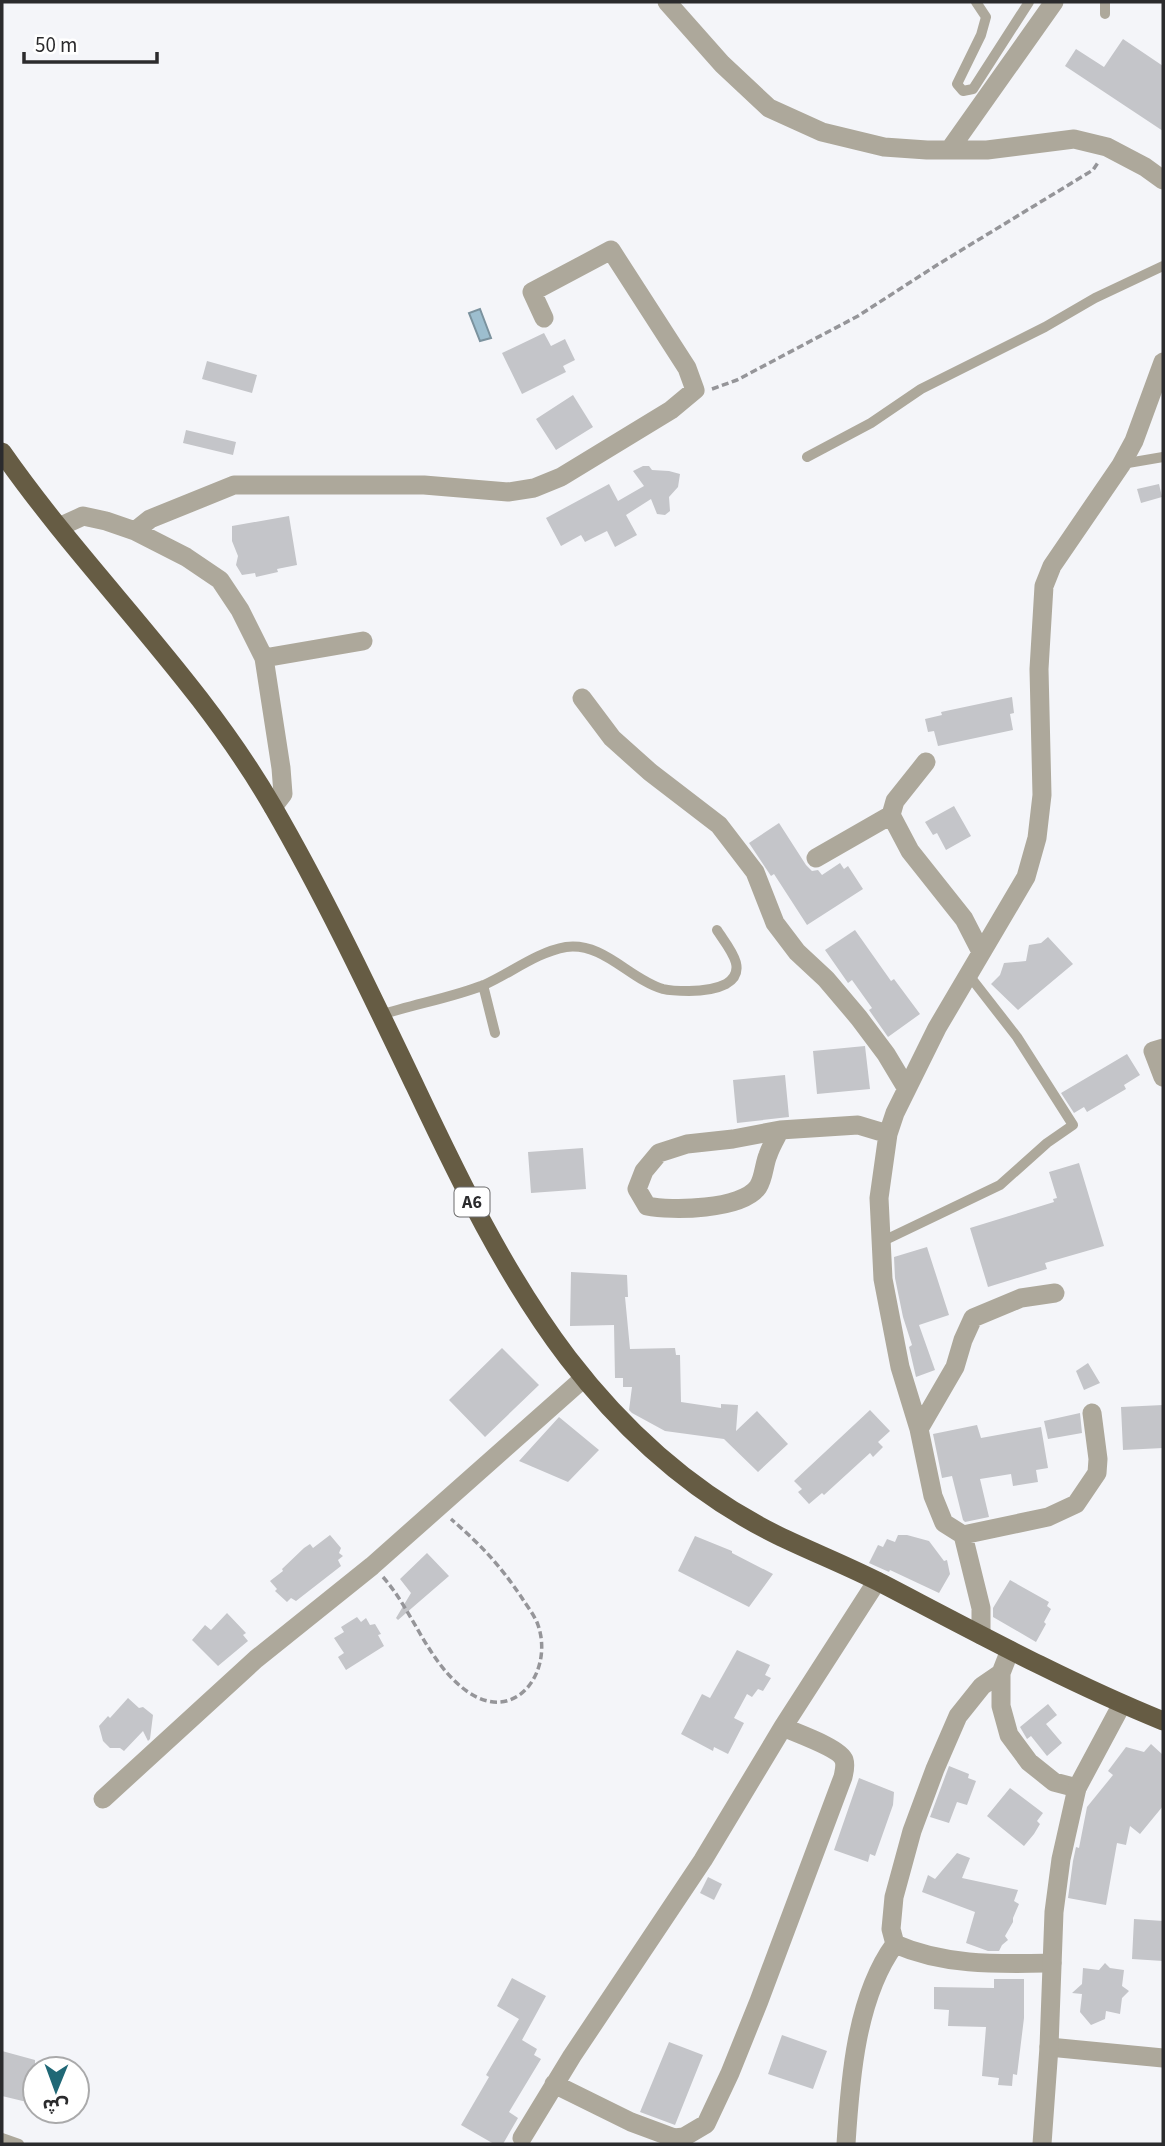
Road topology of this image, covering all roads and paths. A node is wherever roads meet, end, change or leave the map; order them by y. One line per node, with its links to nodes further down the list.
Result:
1 (667, 2): 8 (street)
2 (976, 2): 3 (lane)
3 (1029, 2)
4 (1054, 2): 8 (street)
5 (1105, 2): 6 (lane)
6 (1105, 14)
7 (1107, 147): 8 (street); 9 (street); 13 (path)
8 (950, 149)
9 (1163, 180)
10 (1163, 266): 15 (lane)
11 (544, 318): 13 (street)
12 (1163, 362): 17 (street)
13 (695, 390): 19 (street)
14 (2, 453): 18 (highway, A6)
15 (807, 457)
16 (1163, 457): 17 (lane)
17 (1121, 465): 28 (street)
18 (59, 527): 19 (street); 24 (highway, A6)
19 (135, 531): 21 (street)
20 (363, 641): 21 (street)
21 (264, 658): 24 (street)
22 (582, 698): 35 (street)
23 (926, 762): 25 (street)
24 (273, 807): 31 (highway, A6)
25 (891, 815): 26 (street); 28 (street)
26 (816, 858)
27 (717, 930): 30 (lane)
28 (981, 953): 29 (street)
29 (968, 974): 35 (street); 38 (lane)
30 (483, 985): 31 (lane); 32 (lane)
31 (381, 1015): 40 (highway, A6)
32 (495, 1033)
33 (1163, 1048): 34 (street)
34 (1163, 1077)
35 (906, 1089): 37 (street)
36 (780, 1130): 36 (street); 37 (street)
37 (888, 1134): 38 (street)
38 (881, 1242): 42 (street)
39 (1055, 1293): 42 (street)
40 (584, 1378): 43 (street); 46 (highway, A6)
41 (1092, 1413): 44 (street)
42 (919, 1429): 44 (street)
43 (438, 1508): 45 (street); 45 (path)
44 (963, 1535): 47 (street)
45 (372, 1566): 54 (street)
46 (877, 1581): 47 (highway, A6); 52 (street)
47 (981, 1635): 48 (highway, A6)
48 (1010, 1650): 49 (street); 50 (highway, A6)
49 (1001, 1672): 53 (street); 55 (street)
50 (1122, 1704): 51 (highway, A6); 53 (street)
51 (1163, 1721)
52 (783, 1727): 59 (street); 59 (street)
53 (1077, 1788): 56 (street)
54 (103, 1799)
55 (895, 1944): 56 (street); 63 (street)
56 (1052, 1963): 57 (street)
57 (1049, 2047): 58 (street); 64 (street)
58 (1163, 2058)
59 (554, 2084): 61 (street)
60 (2, 2138): 62 (lane)
61 (522, 2138)
62 (19, 2144)
63 (846, 2144)
64 (1042, 2144)

